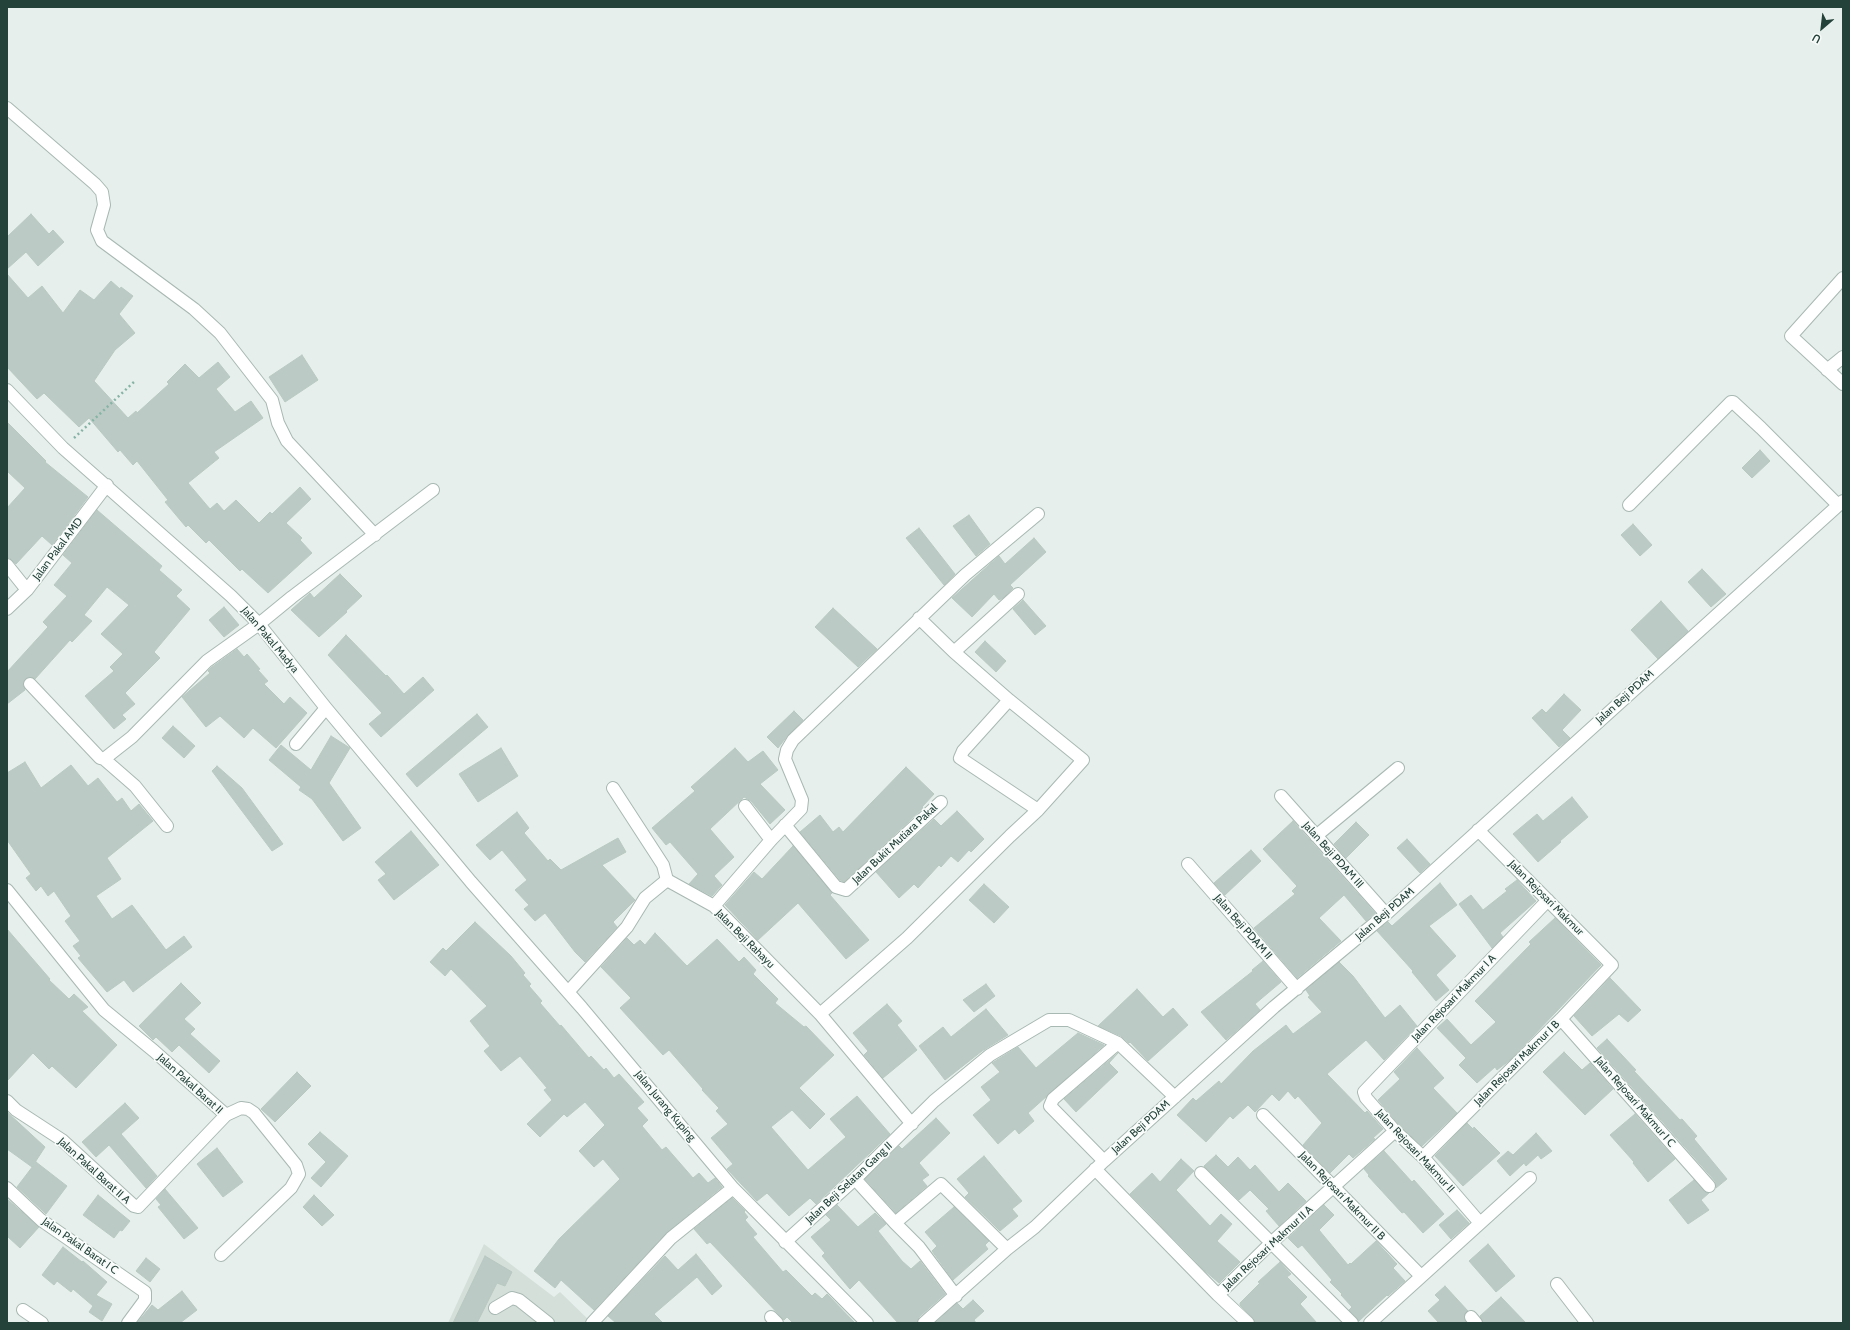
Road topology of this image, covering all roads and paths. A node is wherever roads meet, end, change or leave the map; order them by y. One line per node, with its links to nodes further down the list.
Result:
1 (7, 108): 14 (street)
2 (1843, 278): 4 (street)
3 (1843, 356): 4 (street)
4 (1827, 370): 6 (street)
5 (135, 381): 8 (path)
6 (1843, 384)
7 (7, 390): 8 (street, Jalan Pakal Madya)
8 (63, 448): 9 (street, Jalan Pakal Madya)
9 (107, 485): 16 (street, Jalan Pakal AMD); 20 (street, Jalan Pakal Madya)
10 (433, 490): 14 (street)
11 (1840, 503): 12 (street); 35 (street, Jalan Beji PDAM)
12 (1629, 505)
13 (1038, 514): 19 (street)
14 (375, 535): 20 (street)
15 (7, 565): 16 (street)
16 (27, 590): 18 (street, Jalan Pakal AMD)
17 (1018, 594): 21 (street)
18 (7, 610)
19 (919, 618): 21 (street); 33 (street)
20 (259, 624): 24 (street, Jalan Pakal Madya); 26 (street)
21 (954, 652): 23 (street)
22 (30, 684): 26 (street)
23 (1009, 700): 32 (street); 32 (street)
24 (326, 708): 25 (street); 40 (street, Jalan Pakal Madya)
25 (296, 744)
26 (104, 760): 34 (street)
27 (1398, 768): 36 (street)
28 (613, 788): 39 (street)
29 (1281, 796): 36 (street, Jalan Beji PDAM III)
30 (941, 802): 33 (street, Jalan Bukit Mutiara Pakal)
31 (745, 806): 37 (street)
32 (1038, 810): 48 (street)
33 (785, 824): 37 (street)
34 (167, 826)
35 (1478, 830): 42 (street, Jalan Rejosari Makmur); 44 (street, Jalan Beji PDAM)
36 (1316, 836): 44 (street, Jalan Beji PDAM III)
37 (771, 840): 43 (street)
38 (1188, 864): 46 (street, Jalan Beji PDAM II)
39 (667, 880): 43 (street, Jalan Beji Rahayu); 47 (street)
40 (471, 882): 47 (street, Jalan Jurang Kuping)
41 (7, 890): 54 (street, Jalan Pakal Barat II)
42 (1548, 900): 45 (street, Jalan Rejosari Makmur); 52 (street, Jalan Rejosari Makmur I A)
43 (714, 906): 48 (street, Jalan Beji Rahayu)
44 (1386, 914): 46 (street, Jalan Beji PDAM)
45 (1611, 967): 49 (street, Jalan Rejosari Makmur I B)
46 (1297, 990): 51 (street, Jalan Beji PDAM)
47 (568, 992): 66 (street, Jalan Jurang Kuping)
48 (820, 1014): 56 (street, Jalan Beji Rahayu)
49 (1561, 1019): 58 (street, Jalan Rejosari Makmur I B); 63 (street, Jalan Rejosari Makmur I C)
50 (1118, 1043): 51 (street, Jalan Beji Selatan Gang II); 56 (street, Jalan Beji Selatan Gang II); 59 (street, Jalan Rejosari Makmur II A)
51 (1175, 1097): 59 (street, Jalan Beji PDAM)
52 (1366, 1098): 57 (street, Jalan Rejosari Makmur II)
53 (7, 1101): 54 (street, Jalan Pakal Barat II A)
54 (226, 1115): 72 (street, Jalan Pakal Barat II)
55 (1263, 1115): 64 (street, Jalan Rejosari Makmur II B)
56 (912, 1124): 62 (street, Jalan Beji Selatan Gang II)
57 (1395, 1131): 58 (street, Jalan Rejosari Makmur II); 64 (street, Jalan Rejosari Makmur II A)
58 (1423, 1157): 68 (street, Jalan Rejosari Makmur II)
59 (1099, 1165): 71 (street, Jalan Beji PDAM); 75 (street, Jalan Rejosari Makmur II A)
60 (1201, 1173): 70 (street)
61 (1530, 1178): 68 (street)
62 (855, 1179): 67 (street); 69 (street, Jalan Beji Selatan Gang II)
63 (1709, 1186)
64 (1332, 1187): 70 (street, Jalan Rejosari Makmur II A); 73 (street, Jalan Rejosari Makmur II B)
65 (7, 1188): 81 (street, Jalan Pakal Barat I C)
66 (734, 1188): 69 (street, Jalan Jurang Kuping); 83 (street)
67 (895, 1223): 71 (street); 76 (street)
68 (1480, 1223): 73 (street)
69 (785, 1242): 84 (street, Jalan Jurang Kuping)
70 (1271, 1243): 75 (street, Jalan Rejosari Makmur II A); 86 (street)
71 (1007, 1249): 76 (street, Jalan Beji PDAM)
72 (221, 1255)
73 (1420, 1276): 87 (street)
74 (1557, 1284): 88 (street)
75 (1218, 1295): 79 (street)
76 (956, 1296): 85 (street, Jalan Beji PDAM)
77 (495, 1308): 82 (street)
78 (23, 1310): 80 (street)
79 (1243, 1321)
80 (42, 1323)
81 (128, 1323)
82 (548, 1323)
83 (592, 1323)
84 (867, 1323)
85 (924, 1323)
86 (1352, 1323)
87 (1370, 1323)
88 (1587, 1323)

